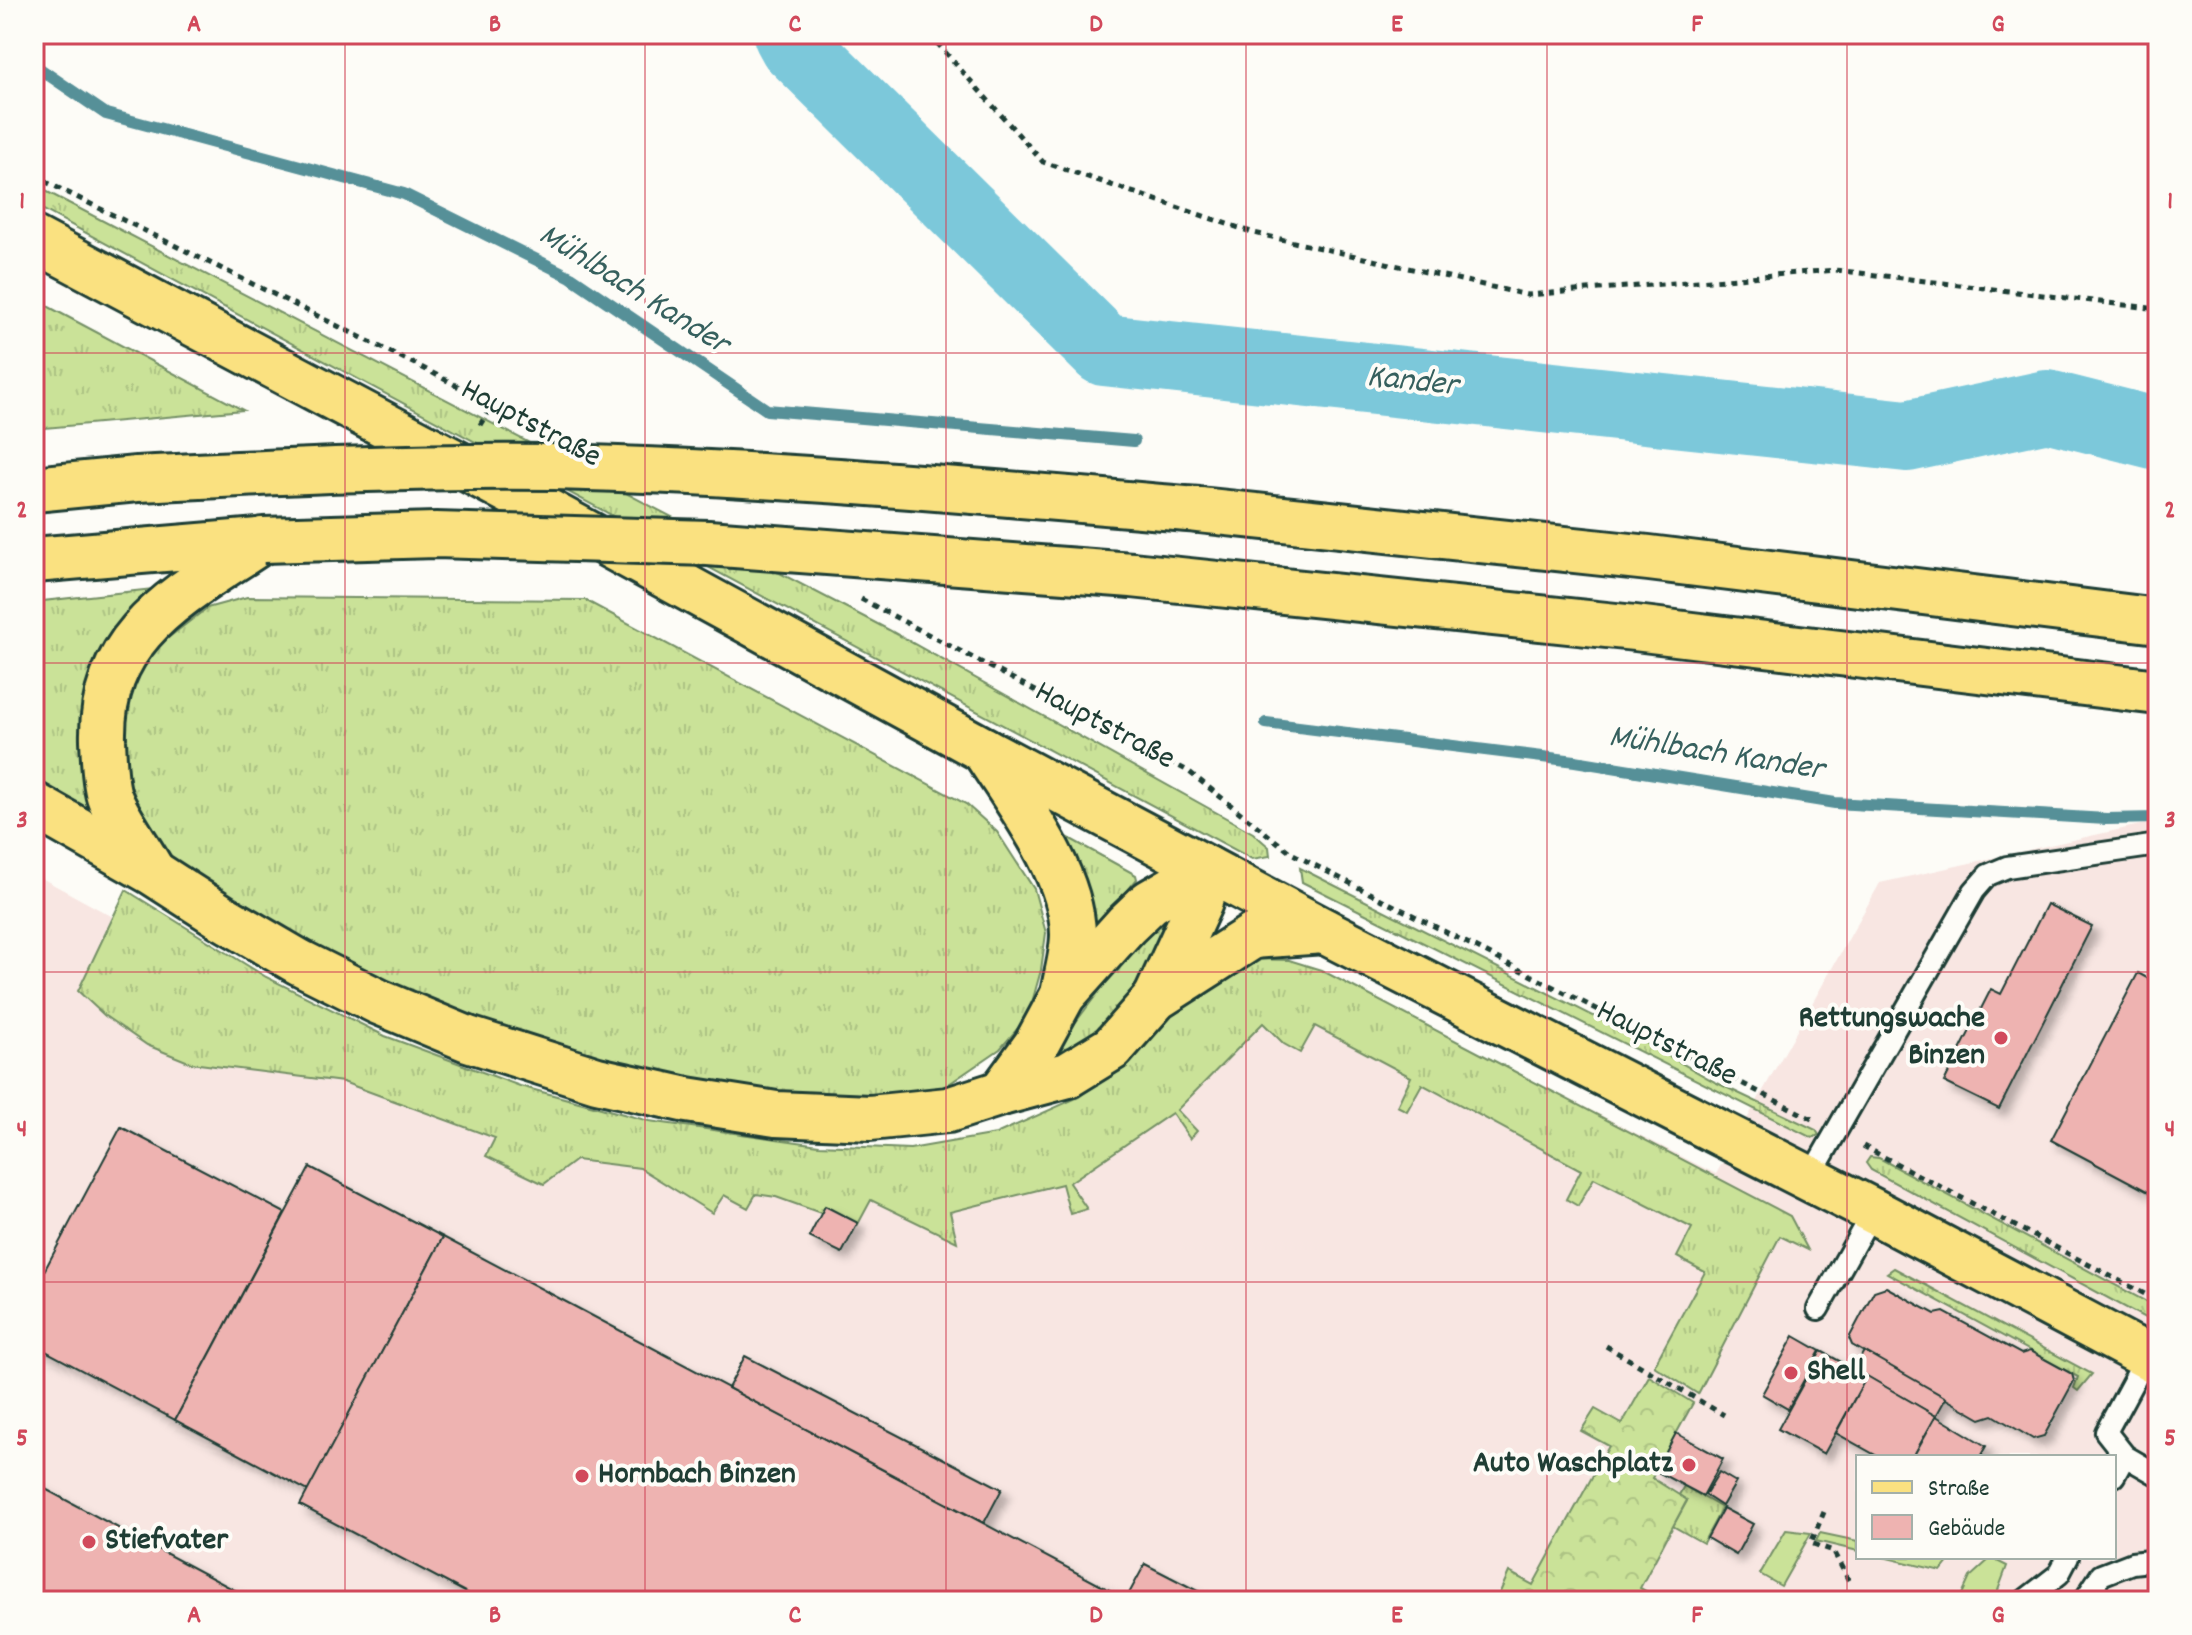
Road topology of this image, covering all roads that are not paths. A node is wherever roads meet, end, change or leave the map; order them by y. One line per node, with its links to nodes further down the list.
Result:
1 (34, 239): 7 (main road, Hauptstraße)
2 (34, 489): 5 (main road, bridge)
3 (263, 540): 4 (main road); 6 (main road, bridge); 11 (main road)
4 (34, 560)
5 (2158, 621)
6 (2158, 692)
7 (984, 750): 10 (main road, Hauptstraße); 13 (main road)
8 (34, 805): 11 (main road)
9 (2158, 845): 16 (lane)
10 (1207, 869): 12 (main road, Hauptstraße); 13 (main road); 14 (main road)
11 (152, 872): 15 (main road)
12 (1324, 931): 14 (main road); 16 (main road, Hauptstraße)
13 (1063, 995): 15 (main road)
14 (1156, 998): 15 (main road)
15 (1001, 1093)
16 (1809, 1179): 17 (main road, Hauptstraße)
17 (1873, 1211): 18 (lane); 19 (main road, Hauptstraße)
18 (1818, 1309)
19 (2153, 1359): 20 (lane)
20 (2125, 1456): 21 (lane); 22 (lane)
21 (2116, 1472)
22 (2158, 1475)
23 (2067, 1559): 25 (lane)
24 (2158, 1560): 26 (lane)
25 (2024, 1601)
26 (2084, 1601)

